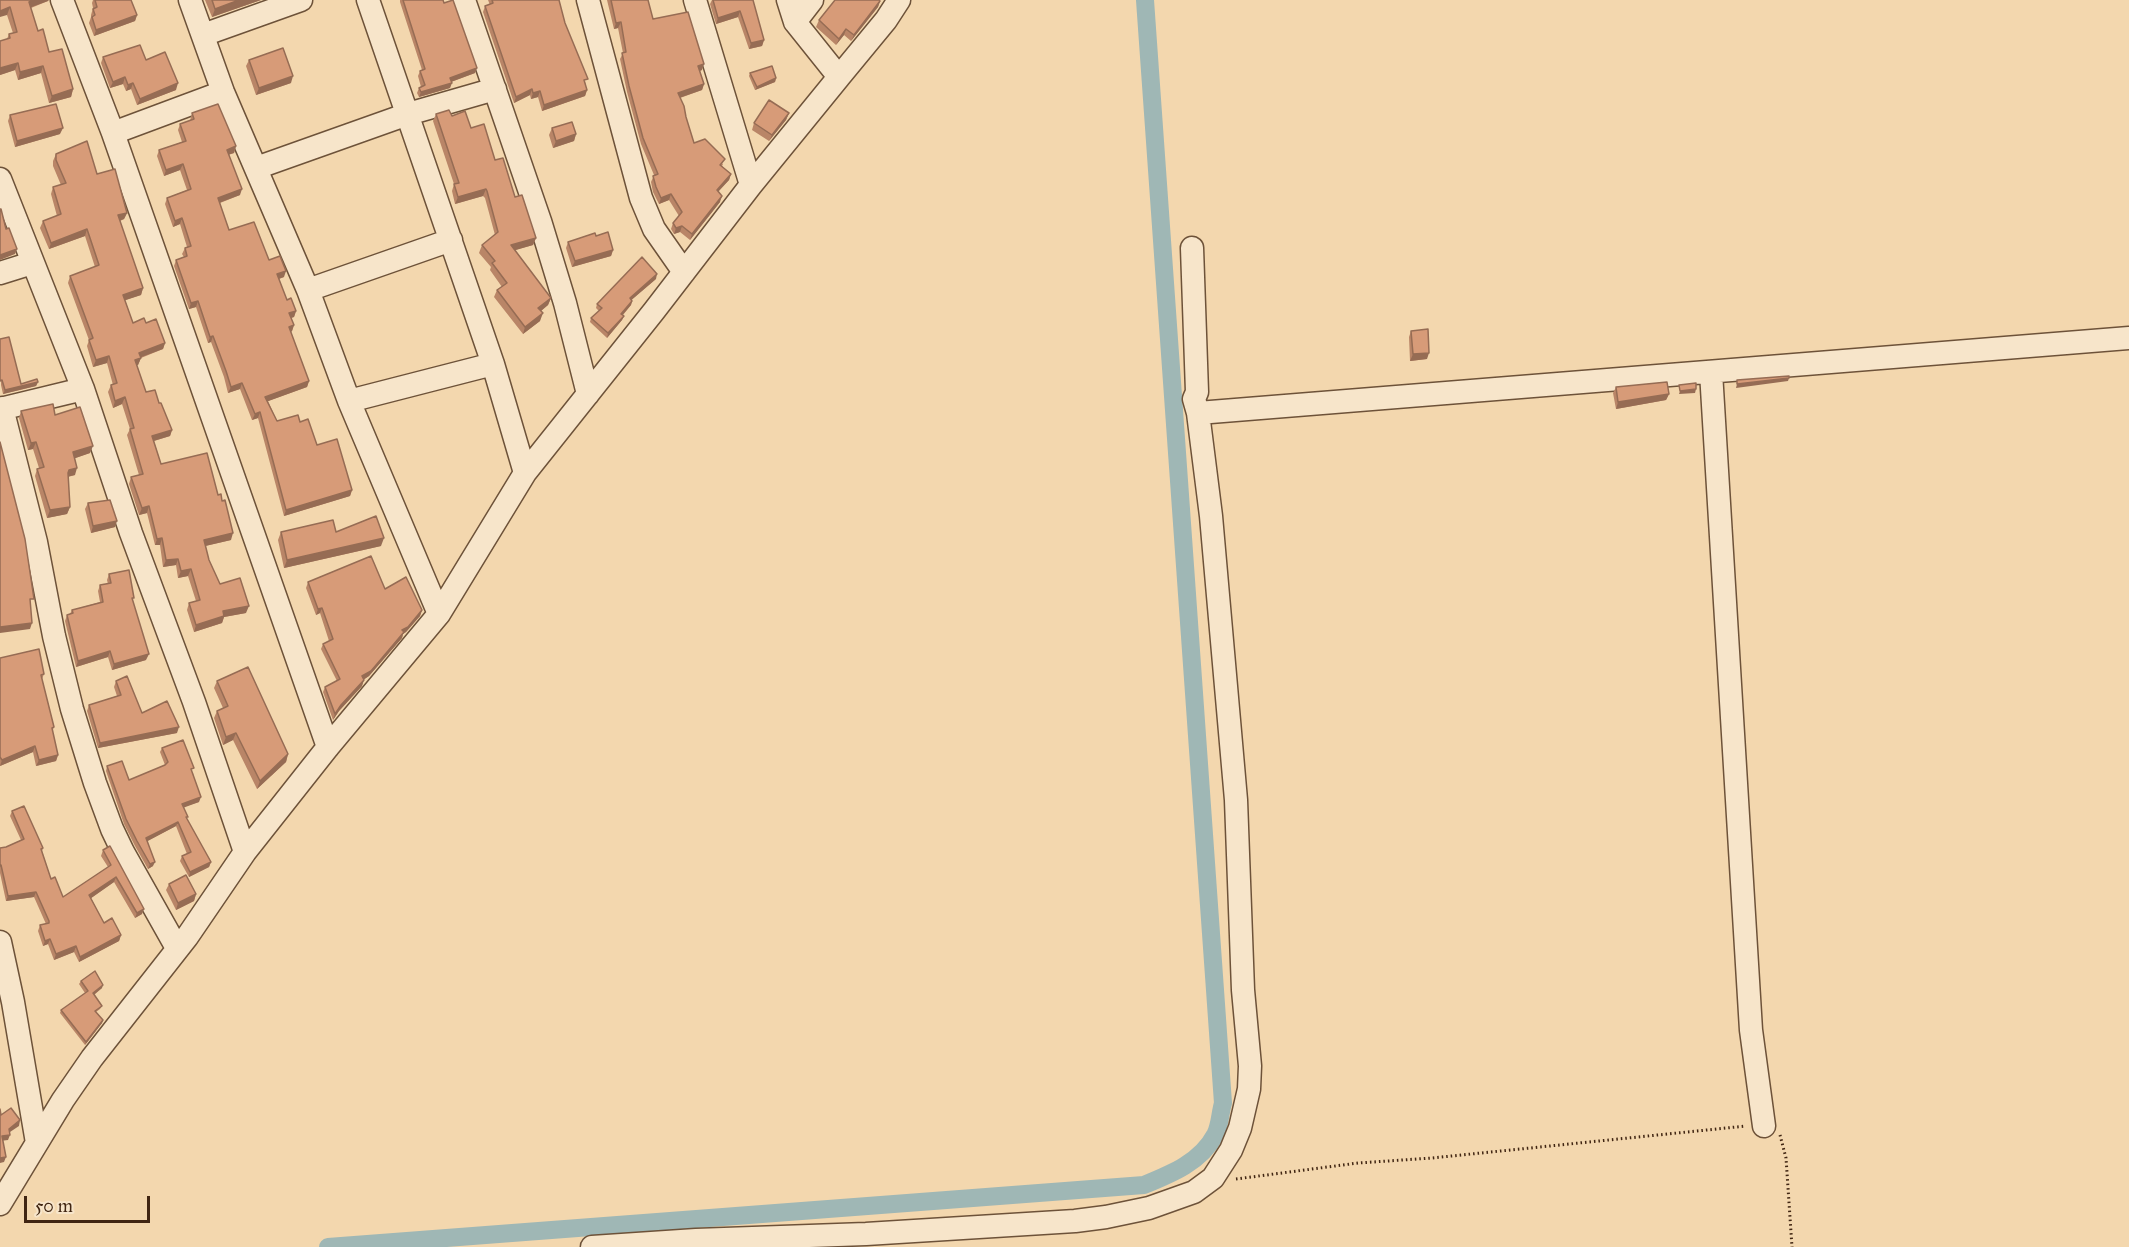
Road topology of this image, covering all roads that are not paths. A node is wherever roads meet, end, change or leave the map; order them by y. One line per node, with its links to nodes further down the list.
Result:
1 (62, 0): 17 (street)
2 (190, 0): 12 (street)
3 (301, 0): 12 (street)
4 (368, 0): 16 (street)
5 (464, 0): 14 (street)
6 (588, 0): 24 (street)
7 (695, 0): 20 (street)
8 (788, 0): 11 (street)
9 (812, 0): 11 (street)
10 (899, 0): 13 (street)
11 (795, 22): 13 (street)
12 (203, 35): 15 (street)
13 (839, 77): 20 (street)
14 (495, 89): 16 (street); 31 (street)
15 (223, 92): 17 (street); 18 (street)
16 (408, 114): 18 (street); 21 (street)
17 (113, 133): 37 (street)
18 (256, 168): 26 (street)
19 (0, 178): 23 (street)
20 (751, 185): 24 (street)
21 (451, 240): 26 (street); 28 (street)
22 (1192, 248): 34 (street)
23 (32, 263): 25 (street); 30 (street)
24 (684, 272): 31 (street)
25 (0, 273)
26 (308, 290): 32 (street)
27 (2129, 338): 29 (street)
28 (493, 364): 32 (street); 35 (street)
29 (1711, 372): 34 (street); 42 (street)
30 (83, 389): 33 (street); 38 (street)
31 (588, 394): 35 (street)
32 (349, 401): 36 (street)
33 (1, 408): 40 (street)
34 (1198, 413): 45 (street)
35 (525, 472): 36 (street)
36 (439, 614): 37 (street)
37 (328, 747): 38 (street)
38 (245, 852): 40 (street)
39 (0, 942): 41 (street)
40 (177, 948): 43 (street)
41 (6, 1003): 43 (street)
42 (1764, 1126)
43 (37, 1143): 44 (street)
44 (0, 1204)
45 (592, 1247)

